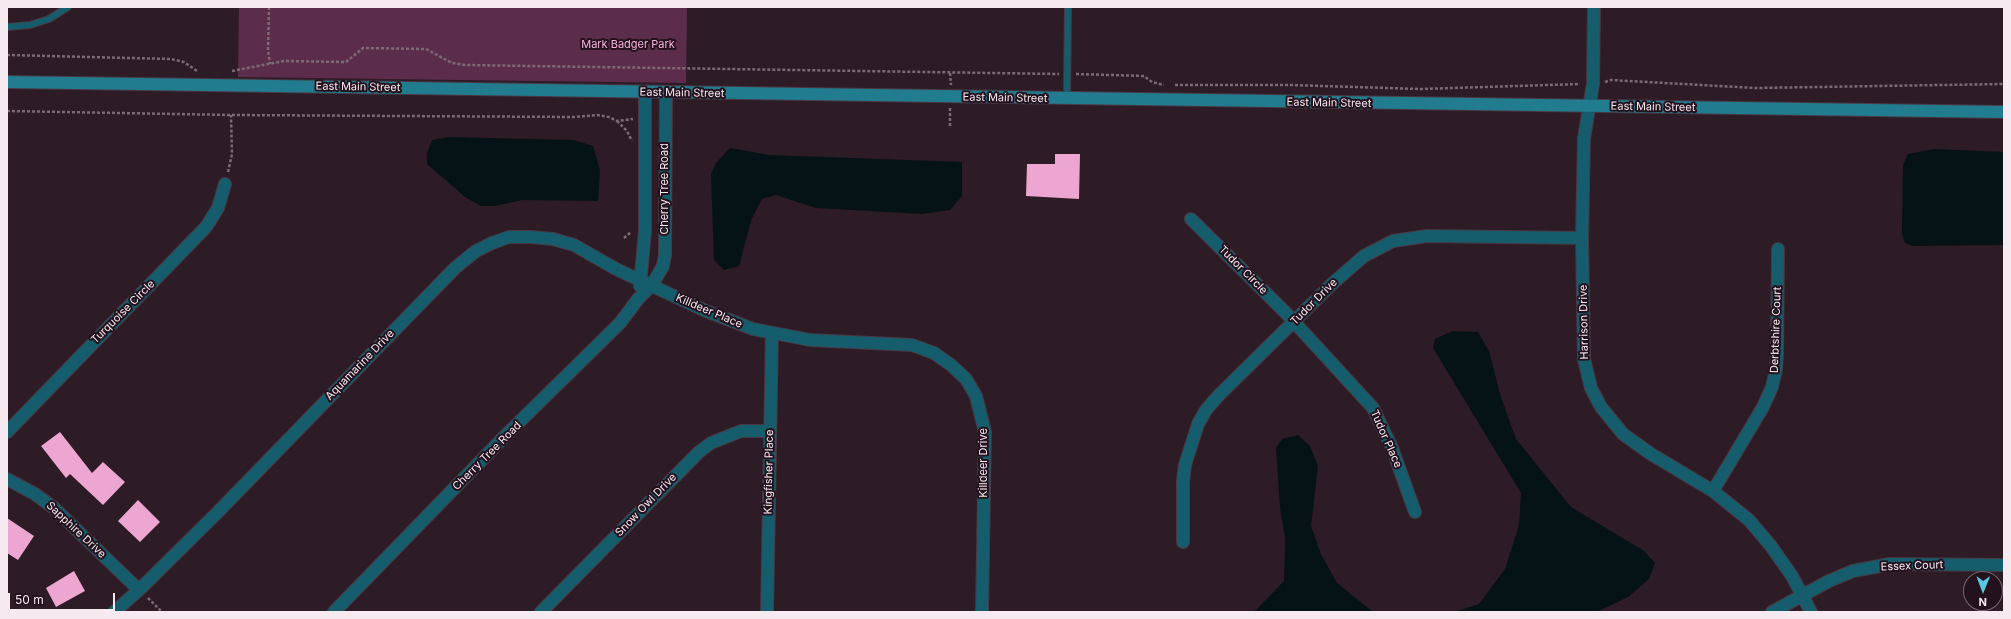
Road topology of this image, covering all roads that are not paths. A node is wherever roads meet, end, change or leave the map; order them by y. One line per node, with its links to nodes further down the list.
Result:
1 (68, 7): 4 (lane)
2 (1068, 7): 8 (lane)
3 (1594, 7): 9 (street, Harrison Drive)
4 (7, 27)
5 (7, 82): 6 (main road, East Main Street)
6 (645, 93): 7 (main road, East Main Street); 15 (street, Cherry Tree Road)
7 (666, 93): 8 (main road, East Main Street); 15 (street, Cherry Tree Road)
8 (1067, 99): 9 (main road, East Main Street)
9 (1588, 106): 10 (main road, East Main Street); 13 (street, Harrison Drive)
10 (2004, 112)
11 (226, 184): 19 (street, Turquoise Circle)
12 (1191, 219): 16 (street, Tudor Circle)
13 (1582, 238): 16 (street, Tudor Drive); 21 (street, Harrison Drive)
14 (1778, 249): 21 (street, Derbtshire Court)
15 (647, 283): 17 (street, Killdeer Place); 25 (street, Aquamarine Drive); 28 (street, Cherry Tree Road)
16 (1294, 322): 22 (street, Tudor Place); 23 (street, Tudor Drive)
17 (772, 333): 18 (street, Kingfisher Place); 31 (street, Killdeer Drive)
18 (769, 431): 29 (street, Snow Owl Drive); 30 (street, Kingfisher Place)
19 (7, 432)
20 (7, 480): 25 (street, Sapphire Drive)
21 (1713, 491): 26 (street, Harrison Drive)
22 (1415, 512)
23 (1183, 542)
24 (2004, 565): 26 (street, Essex Court)
25 (139, 590): 27 (street, Aquamarine Drive)
26 (1802, 595): 32 (street, Essex Court); 33 (street, Harrison Drive)
27 (114, 612)
28 (334, 612)
29 (541, 612)
30 (767, 612)
31 (982, 612)
32 (1772, 612)
33 (1811, 612)

